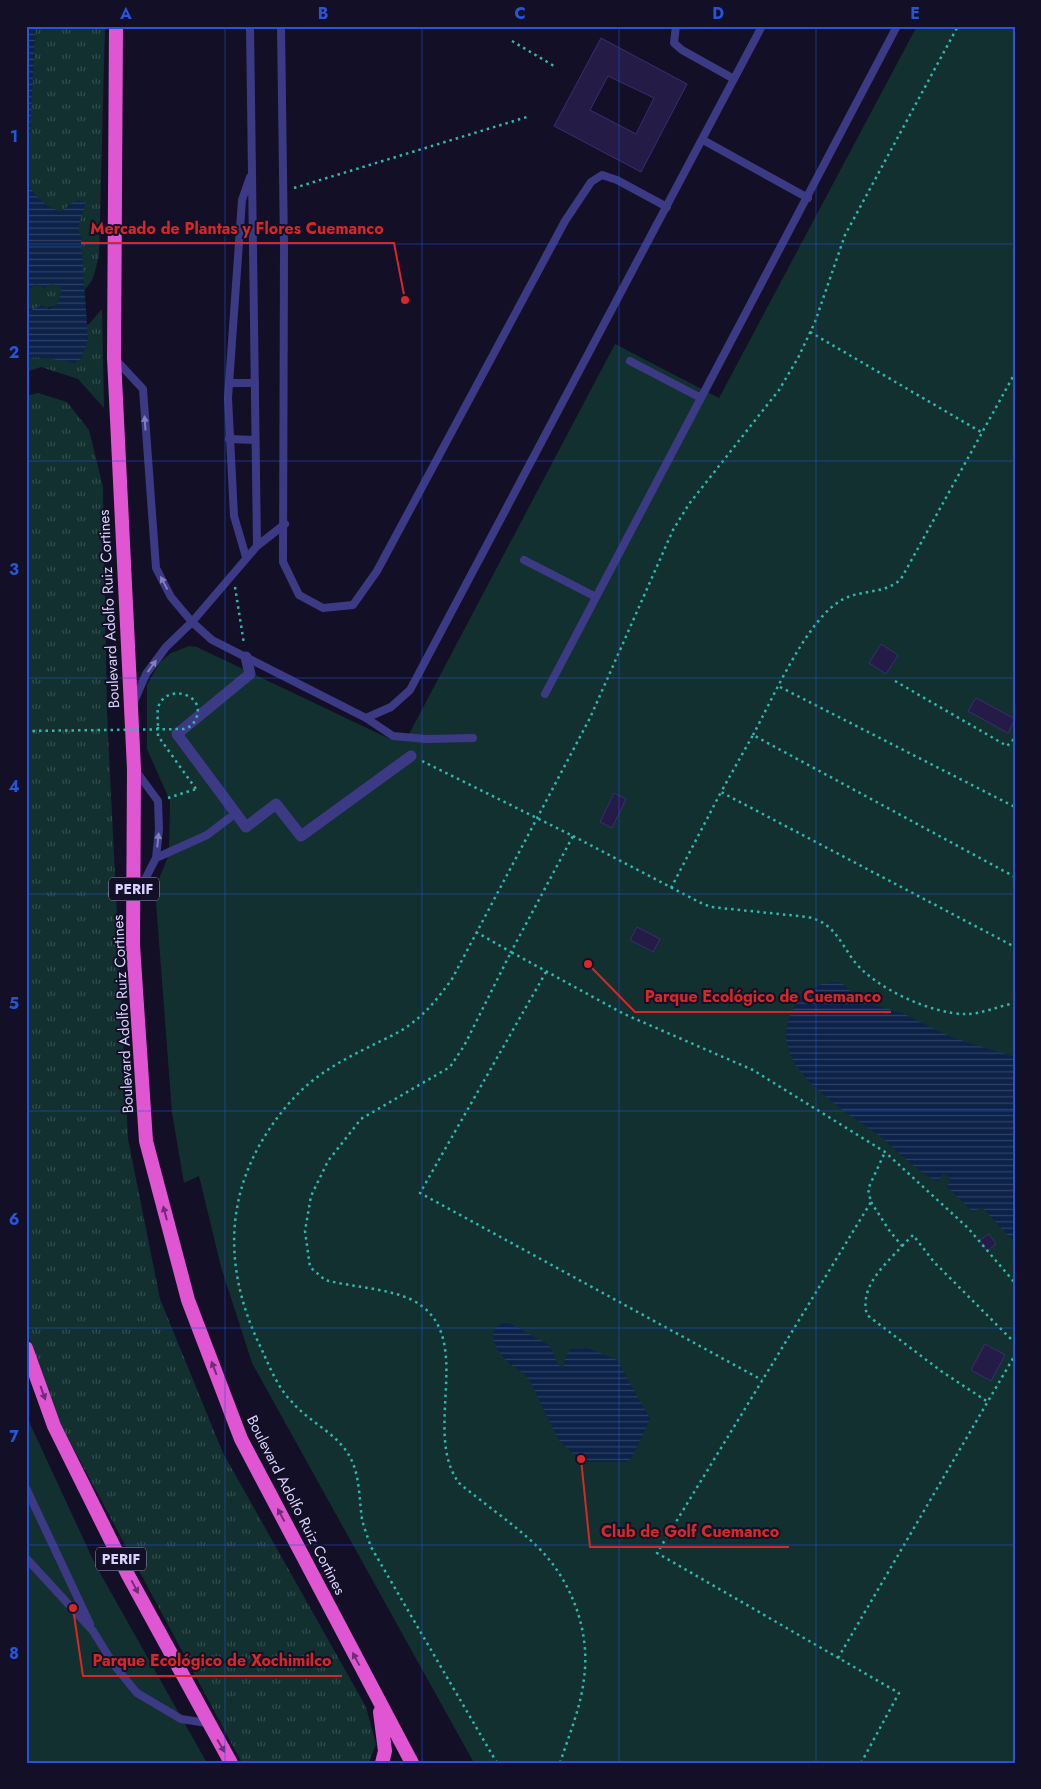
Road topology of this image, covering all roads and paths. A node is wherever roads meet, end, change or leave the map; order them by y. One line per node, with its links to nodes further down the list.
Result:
1 (116, 26): 18 (highway, Boulevard Adolfo Ruiz Cortines / PERIF)
2 (250, 26): 13 (lane)
3 (281, 26): 14 (lane)
4 (676, 26): 10 (lane)
5 (762, 26): 10 (lane)
6 (897, 26): 15 (lane)
7 (958, 26): 17 (path)
8 (512, 42): 9 (path)
9 (554, 66)
10 (734, 79): 12 (lane)
11 (527, 117): 14 (path)
12 (703, 140): 15 (lane); 16 (lane)
13 (252, 173): 21 (lane); 22 (lane)
14 (283, 192): 27 (lane)
15 (808, 198): 23 (lane)
16 (667, 207): 27 (lane); 39 (lane)
17 (810, 332): 24 (path); 52 (path)
18 (114, 358): 33 (lane, one-way to 18); 38 (highway, Boulevard Adolfo Ruiz Cortines / PERIF)
19 (630, 361): 23 (lane)
20 (1015, 373): 24 (path)
21 (229, 382): 22 (lane); 25 (lane)
22 (254, 383): 26 (lane)
23 (701, 398): 32 (lane)
24 (982, 432): 36 (path)
25 (229, 439): 26 (lane); 29 (lane)
26 (255, 440): 28 (lane)
27 (285, 524): 28 (lane)
28 (257, 546): 29 (lane)
29 (246, 557): 31 (lane)
30 (524, 560): 32 (lane)
31 (233, 573): 33 (lane); 34 (path)
32 (596, 597): 37 (lane)
33 (192, 622): 34 (lane); 38 (lane, one-way to 33)
34 (246, 658): 39 (lane); 46 (street)
35 (895, 681): 43 (path)
36 (780, 686): 41 (path); 50 (path)
37 (545, 694)
38 (131, 710): 45 (highway, Boulevard Adolfo Ruiz Cortines / PERIF)
39 (366, 718): 42 (lane)
40 (26, 731): 47 (path, bridge)
41 (753, 735): 48 (path); 55 (path)
42 (473, 738)
43 (1015, 738)
44 (411, 756): 51 (street); 52 (path)
45 (134, 769): 49 (lane); 57 (highway, Boulevard Adolfo Ruiz Cortines / PERIF)
46 (209, 779): 47 (path); 51 (street)
47 (196, 788): 49 (path)
48 (721, 792): 56 (path); 59 (path)
49 (158, 801): 54 (lane, one-way to 49)
50 (1015, 806)
51 (236, 814): 54 (lane)
52 (536, 818): 53 (path); 58 (path)
53 (573, 836): 56 (path); 60 (path)
54 (156, 858): 57 (lane)
55 (1015, 877)
56 (671, 888): 62 (path)
57 (134, 901): 76 (highway, Boulevard Adolfo Ruiz Cortines / PERIF, one-way to 57)
58 (476, 932): 60 (path); 81 (path)
59 (1015, 947)
60 (511, 952): 61 (path); 82 (path)
61 (547, 972): 63 (path); 70 (path)
62 (1015, 1003)
63 (885, 1152): 64 (path); 66 (path)
64 (871, 1202): 65 (path); 70 (path)
65 (902, 1246): 67 (path); 71 (path)
66 (1015, 1284)
67 (1015, 1343)
68 (26, 1348): 77 (highway, PERIF, one-way to 77)
69 (1015, 1355): 71 (path)
70 (762, 1380): 75 (path)
71 (988, 1402): 75 (path)
72 (26, 1488): 74 (lane)
73 (26, 1558): 74 (lane)
74 (93, 1631): 77 (lane)
75 (838, 1658): 83 (path)
76 (379, 1702): 79 (highway); 80 (highway, Boulevard Adolfo Ruiz Cortines / PERIF)
77 (207, 1722): 78 (highway, PERIF, one-way to 78)
78 (230, 1763)
79 (382, 1763)
80 (412, 1763)
81 (498, 1763)
82 (560, 1763)
83 (861, 1763)

